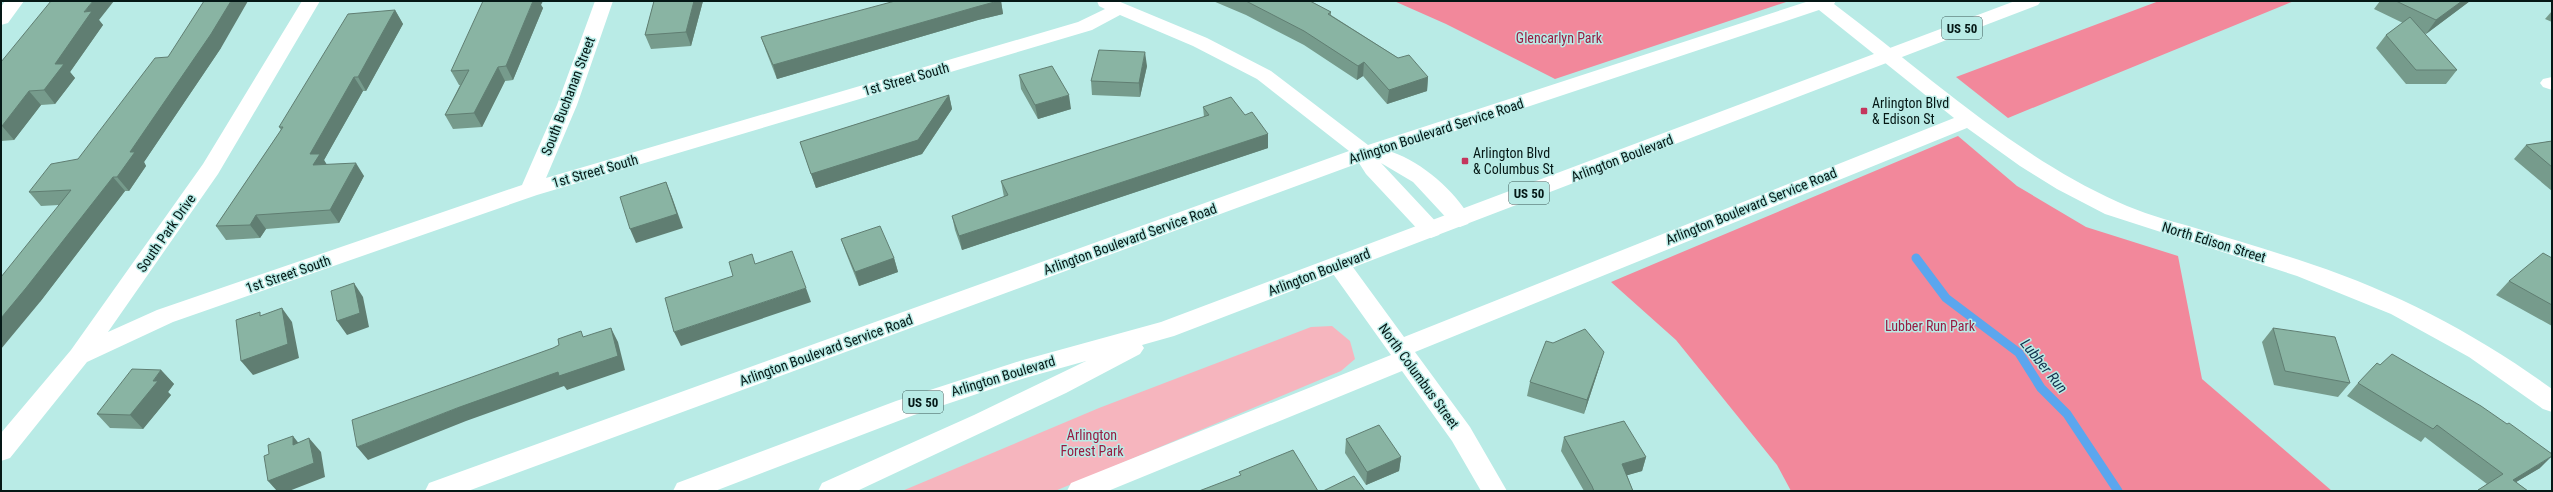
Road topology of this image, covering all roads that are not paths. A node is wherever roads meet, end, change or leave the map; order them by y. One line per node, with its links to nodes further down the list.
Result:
1 (15, 1): 7 (main road)
2 (311, 1): 17 (main road, South Park Drive)
3 (604, 1): 11 (main road, South Buchanan Street)
4 (2032, 1): 8 (main road, Arlington Boulevard / US 50)
5 (1824, 2): 8 (main road, North Edison Street); 10 (main road, Arlington Boulevard Service Road)
6 (1110, 5): 10 (main road); 11 (main road, 1st Street South)
7 (1, 18)
8 (1891, 56): 9 (main road, North Edison Street); 12 (main road, Arlington Boulevard / US 50)
9 (1970, 119): 16 (main road, Arlington Boulevard Service Road); 18 (main road, North Edison Street)
10 (1365, 154): 12 (main road); 13 (main road); 20 (main road, Arlington Boulevard Service Road)
11 (530, 190): 17 (main road, 1st Street South)
12 (1460, 219): 13 (main road, Arlington Boulevard / US 50)
13 (1431, 230): 14 (main road, Arlington Boulevard / US 50)
14 (1339, 265): 15 (main road, Arlington Boulevard / US 50); 16 (main road, North Columbus Street)
15 (1166, 330): 21 (main road, Arlington Boulevard / US 50); 22 (main road, Arlington Boulevard / US 50)
16 (1404, 354): 23 (main road, Arlington Boulevard Service Road); 24 (main road, North Columbus Street)
17 (80, 356): 19 (main road, South Park Drive)
18 (2552, 402)
19 (1, 451)
20 (438, 491)
21 (686, 491)
22 (831, 491)
23 (1080, 491)
24 (1494, 491)

